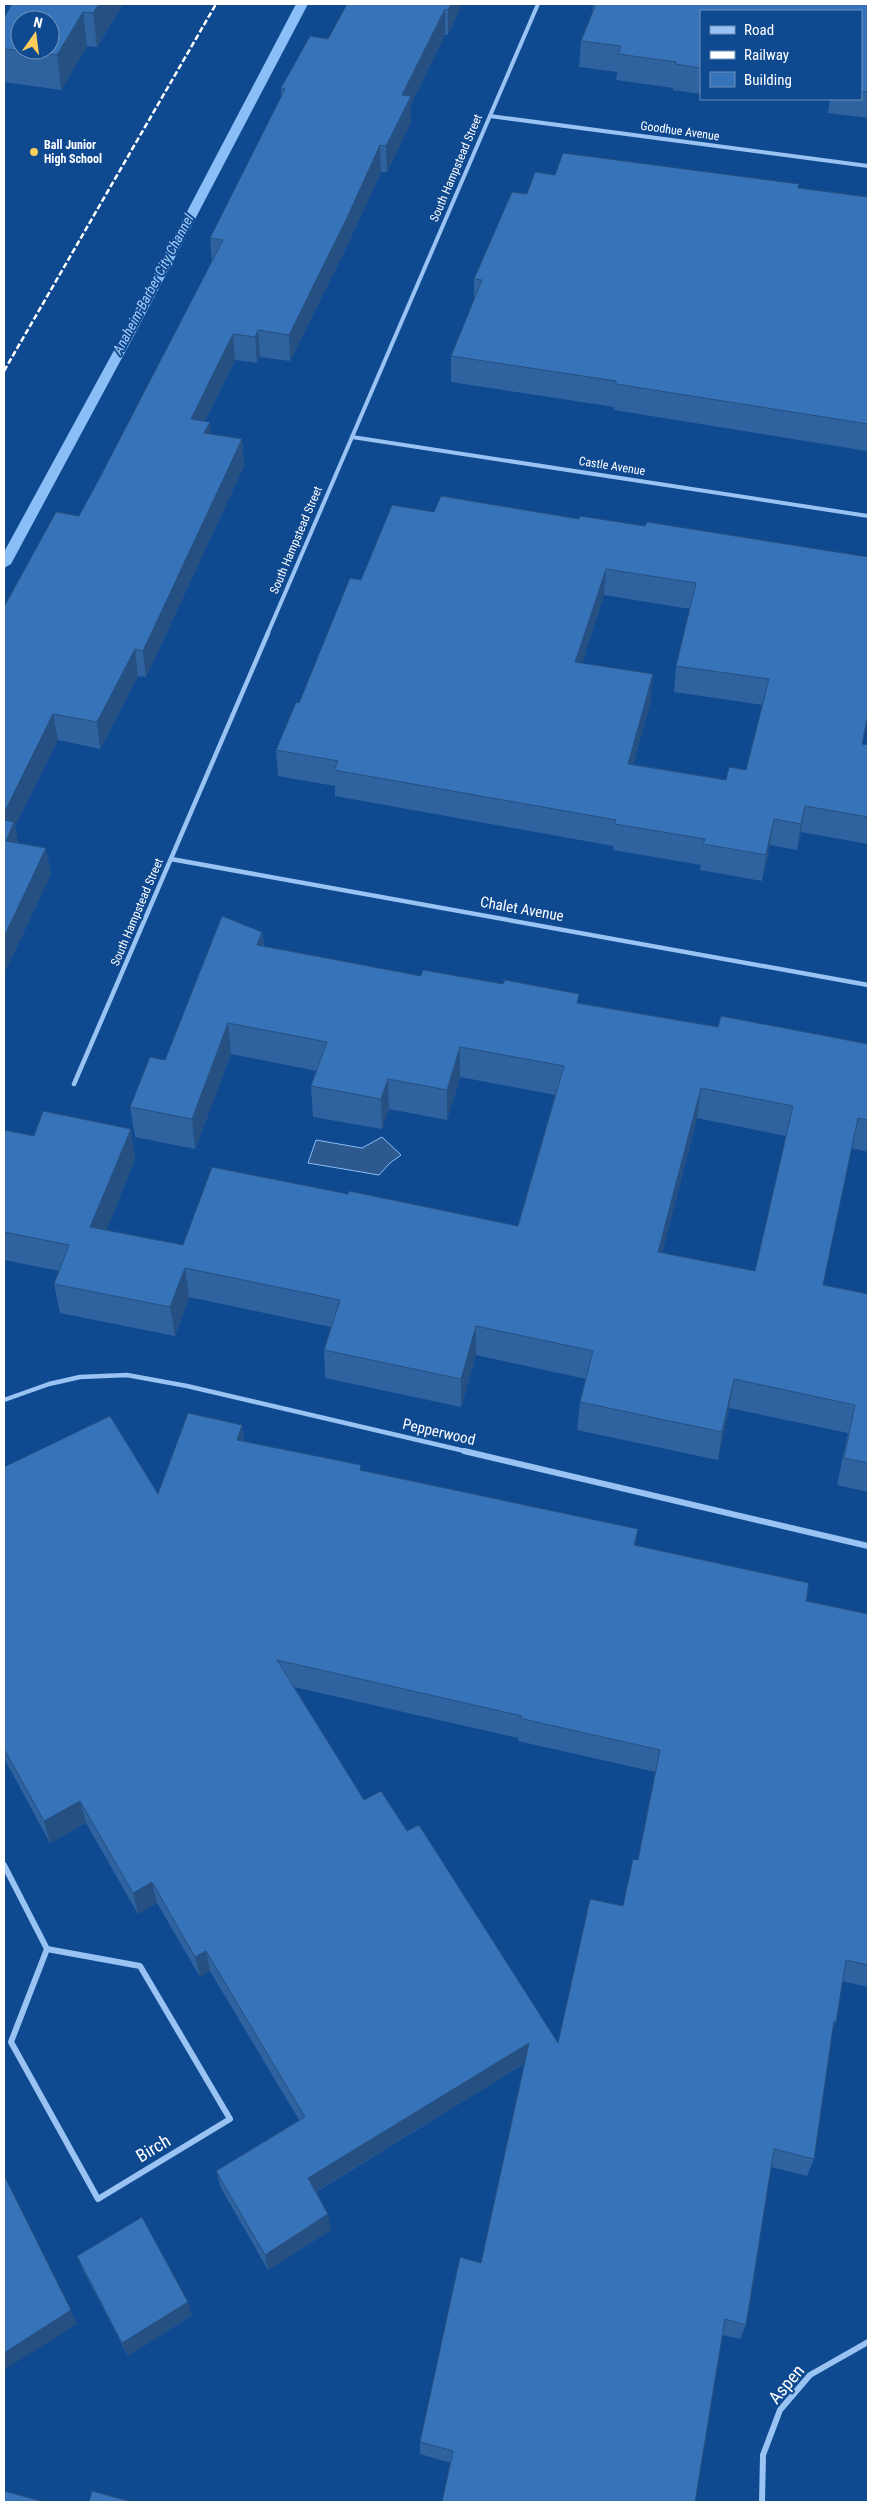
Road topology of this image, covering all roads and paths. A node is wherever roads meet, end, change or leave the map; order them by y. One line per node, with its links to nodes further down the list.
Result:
1 (538, 4): 2 (street, South Hampstead Street)
2 (490, 116): 3 (street, Goodhue Avenue); 4 (street, South Hampstead Street)
3 (868, 166)
4 (352, 436): 5 (street, Castle Avenue); 6 (street, South Hampstead Street)
5 (868, 516)
6 (171, 859): 7 (street, Chalet Avenue); 8 (street, South Hampstead Street)
7 (868, 985)
8 (74, 1084)
9 (4, 1400): 10 (street, Pepperwood)
10 (868, 1546)
11 (4, 1865): 12 (street)
12 (47, 1949): 12 (street, Birch)
13 (868, 2342): 14 (street, Aspen)
14 (762, 2502)

